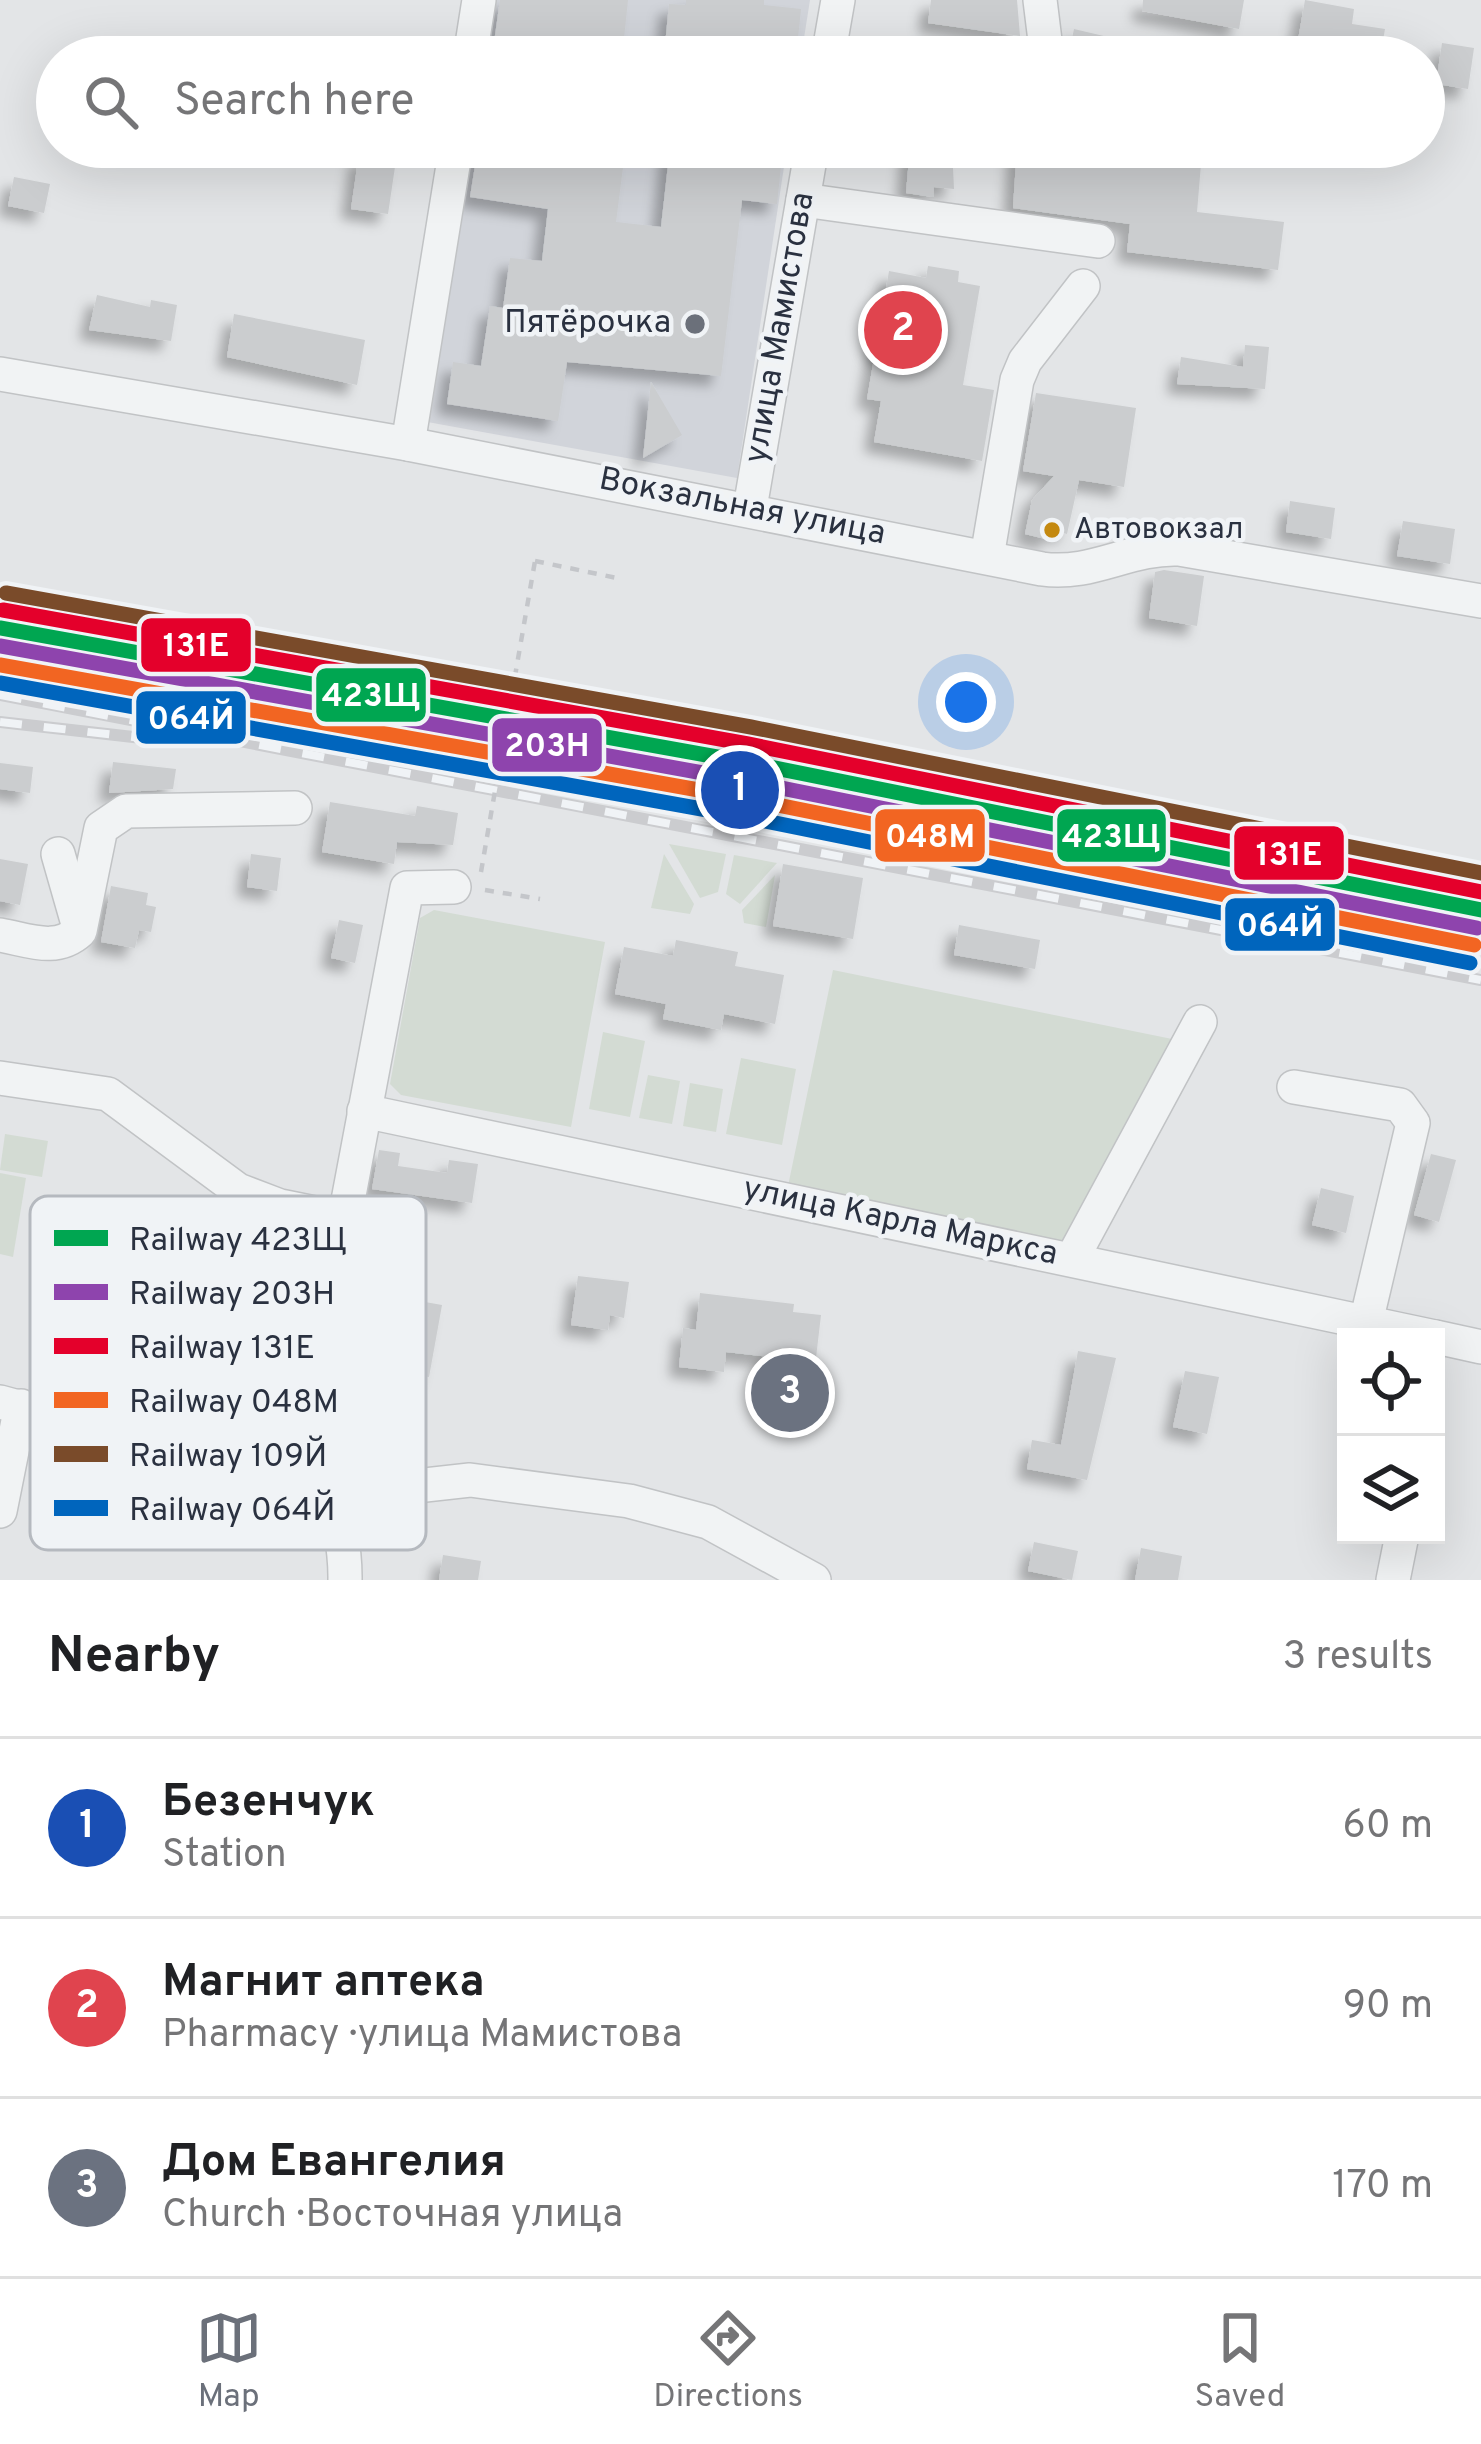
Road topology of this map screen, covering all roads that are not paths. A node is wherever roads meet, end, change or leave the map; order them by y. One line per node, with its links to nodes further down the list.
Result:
1 (479, 0): 4 (street)
2 (838, 0): 5 (street)
3 (1040, 0): 6 (street)
4 (473, 36)
5 (832, 36)
6 (1044, 36)
7 (453, 168): 13 (street)
8 (808, 168): 9 (street, улица Мамистова)
9 (803, 200): 10 (street); 14 (street, улица Мамистова)
10 (1098, 241)
11 (1083, 286): 15 (street)
12 (0, 374): 13 (street, Вокзальная улица)
13 (408, 444): 14 (street, Вокзальная улица)
14 (750, 508): 15 (street, Вокзальная улица)
15 (987, 557): 16 (street, Вокзальная улица)
16 (1481, 601)
17 (295, 808): 20 (street)
18 (58, 854): 20 (street)
19 (454, 887): 25 (street)
20 (80, 931): 21 (street)
21 (0, 934)
22 (1200, 1022): 28 (street)
23 (0, 1078): 26 (street)
24 (1294, 1087): 29 (street)
25 (364, 1111): 27 (street); 28 (street, улица Карла Маркса)
26 (254, 1196)
27 (348, 1196)
28 (1072, 1259): 29 (street, улица Карла Маркса)
29 (1366, 1322): 30 (street, улица Карла Маркса)
30 (1386, 1328)
31 (1445, 1344): 32 (street, улица Карла Маркса)
32 (1481, 1347)
33 (10, 1404): 35 (street)
34 (426, 1485): 38 (street)
35 (0, 1511)
36 (1400, 1544): 40 (street)
37 (341, 1550): 39 (street)
38 (809, 1579)
39 (345, 1580)
40 (1394, 1580)

